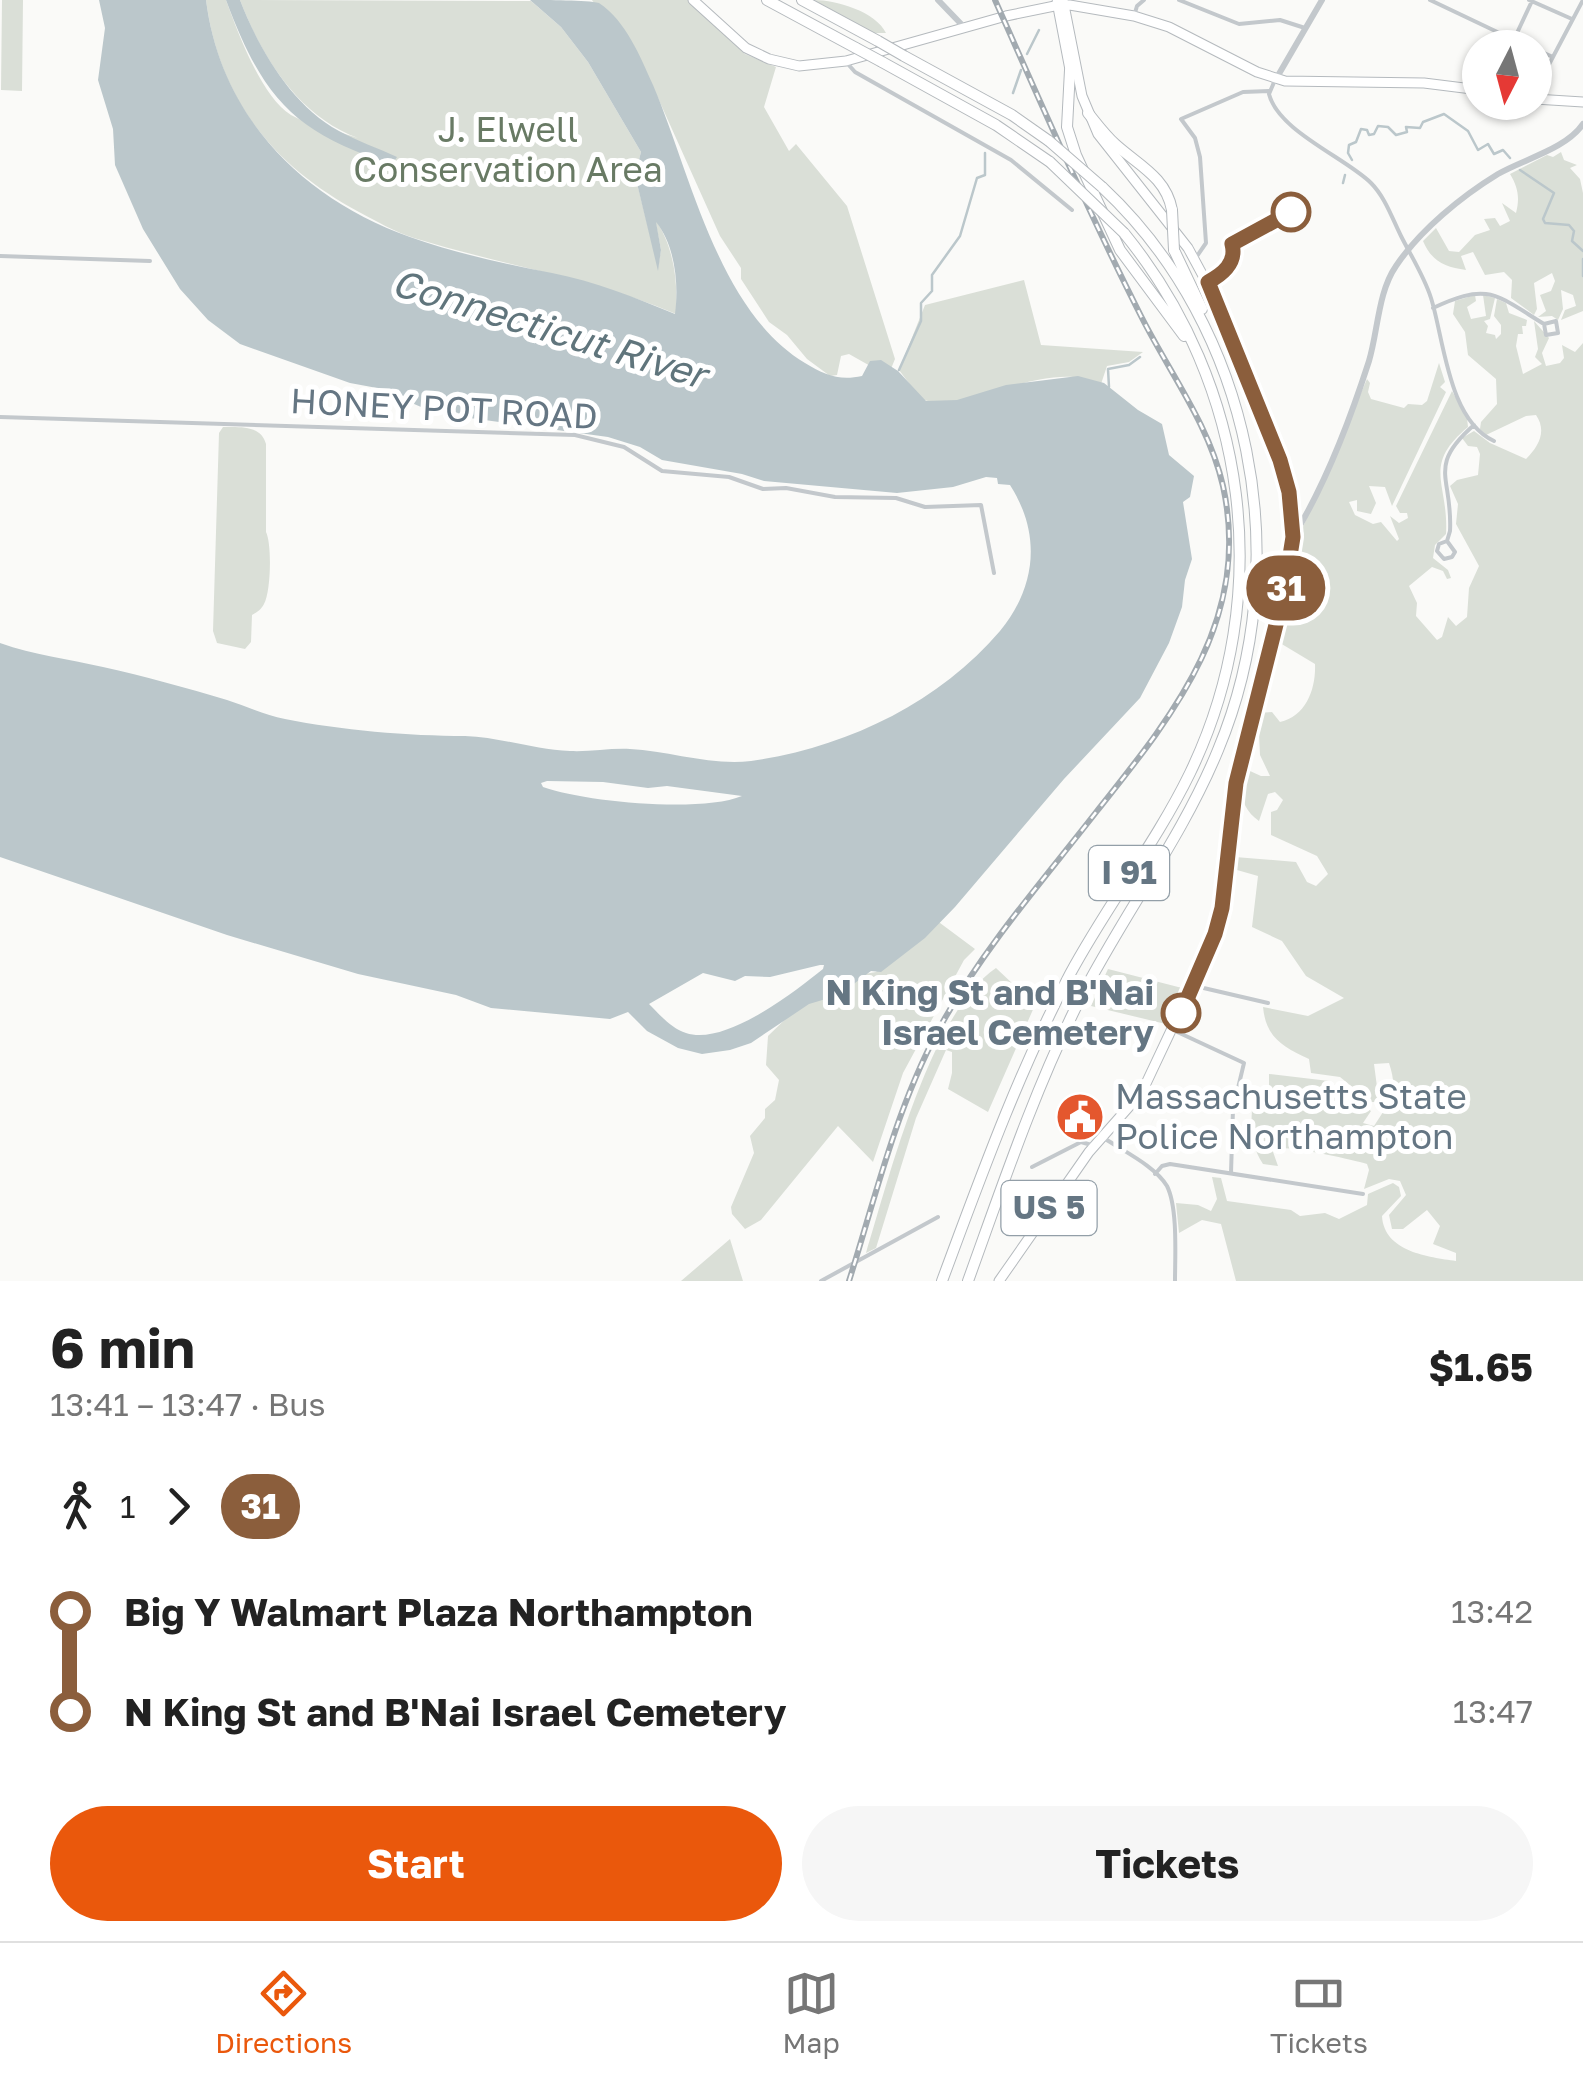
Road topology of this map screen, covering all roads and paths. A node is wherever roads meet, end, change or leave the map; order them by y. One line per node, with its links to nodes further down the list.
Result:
1 (693, 0): 19 (main road)
2 (767, 0): 40 (highway, I 91, bridge)
3 (802, 0): 36 (highway, I 91, bridge)
4 (938, 0): 14 (street)
5 (1144, 0): 12 (street)
6 (1179, 0): 15 (street)
7 (1322, 0): 15 (street)
8 (1430, 0): 16 (street)
9 (1583, 0): 13 (street)
10 (1530, 1): 13 (street); 17 (street)
11 (1060, 2): 12 (main road); 14 (main road); 20 (main road, US 5); 26 (main road, US 5)
12 (1134, 16): 21 (main road)
13 (1572, 19): 18 (street)
14 (964, 27): 19 (main road)
15 (1305, 28): 21 (street)
16 (1493, 30)
17 (1518, 30)
18 (1552, 57)
19 (846, 60): 29 (street)
20 (1070, 70): 28 (main road, US 5); 40 (highway)
21 (1276, 79): 22 (main road); 23 (street)
22 (1462, 88)
23 (1269, 92): 30 (street); 32 (street)
24 (1552, 100): 25 (main road)
25 (1583, 102)
26 (1088, 114): 28 (main road, US 5); 36 (highway, bridge)
27 (1583, 124): 30 (street)
28 (1139, 191): 32 (main road, US 5)
29 (1072, 210)
30 (1408, 250): 34 (street); 41 (street)
31 (0, 256): 33 (street)
32 (1195, 259): 41 (main road, US 5)
33 (150, 261)
34 (1434, 308): 35 (street); 38 (street)
35 (1544, 324)
36 (1224, 371): 55 (highway, I 91)
37 (0, 417): 43 (street, HONEY POT ROAD)
38 (1474, 425): 39 (street); 42 (street)
39 (1494, 440)
40 (1229, 449): 54 (highway, I 91)
41 (1293, 537): 44 (main road, US 5)
42 (1448, 542)
43 (994, 573)
44 (1194, 986): 45 (street); 46 (main road, US 5)
45 (1268, 1002)
46 (1174, 1030): 47 (main road, US 5); 49 (street)
47 (1098, 1141): 48 (street); 50 (street); 56 (main road, US 5)
48 (1032, 1167)
49 (1231, 1172): 50 (street); 51 (street)
50 (1156, 1174): 57 (street)
51 (1362, 1194)
52 (938, 1216): 53 (street)
53 (820, 1281)
54 (942, 1281)
55 (968, 1281)
56 (999, 1281)
57 (1175, 1281)

